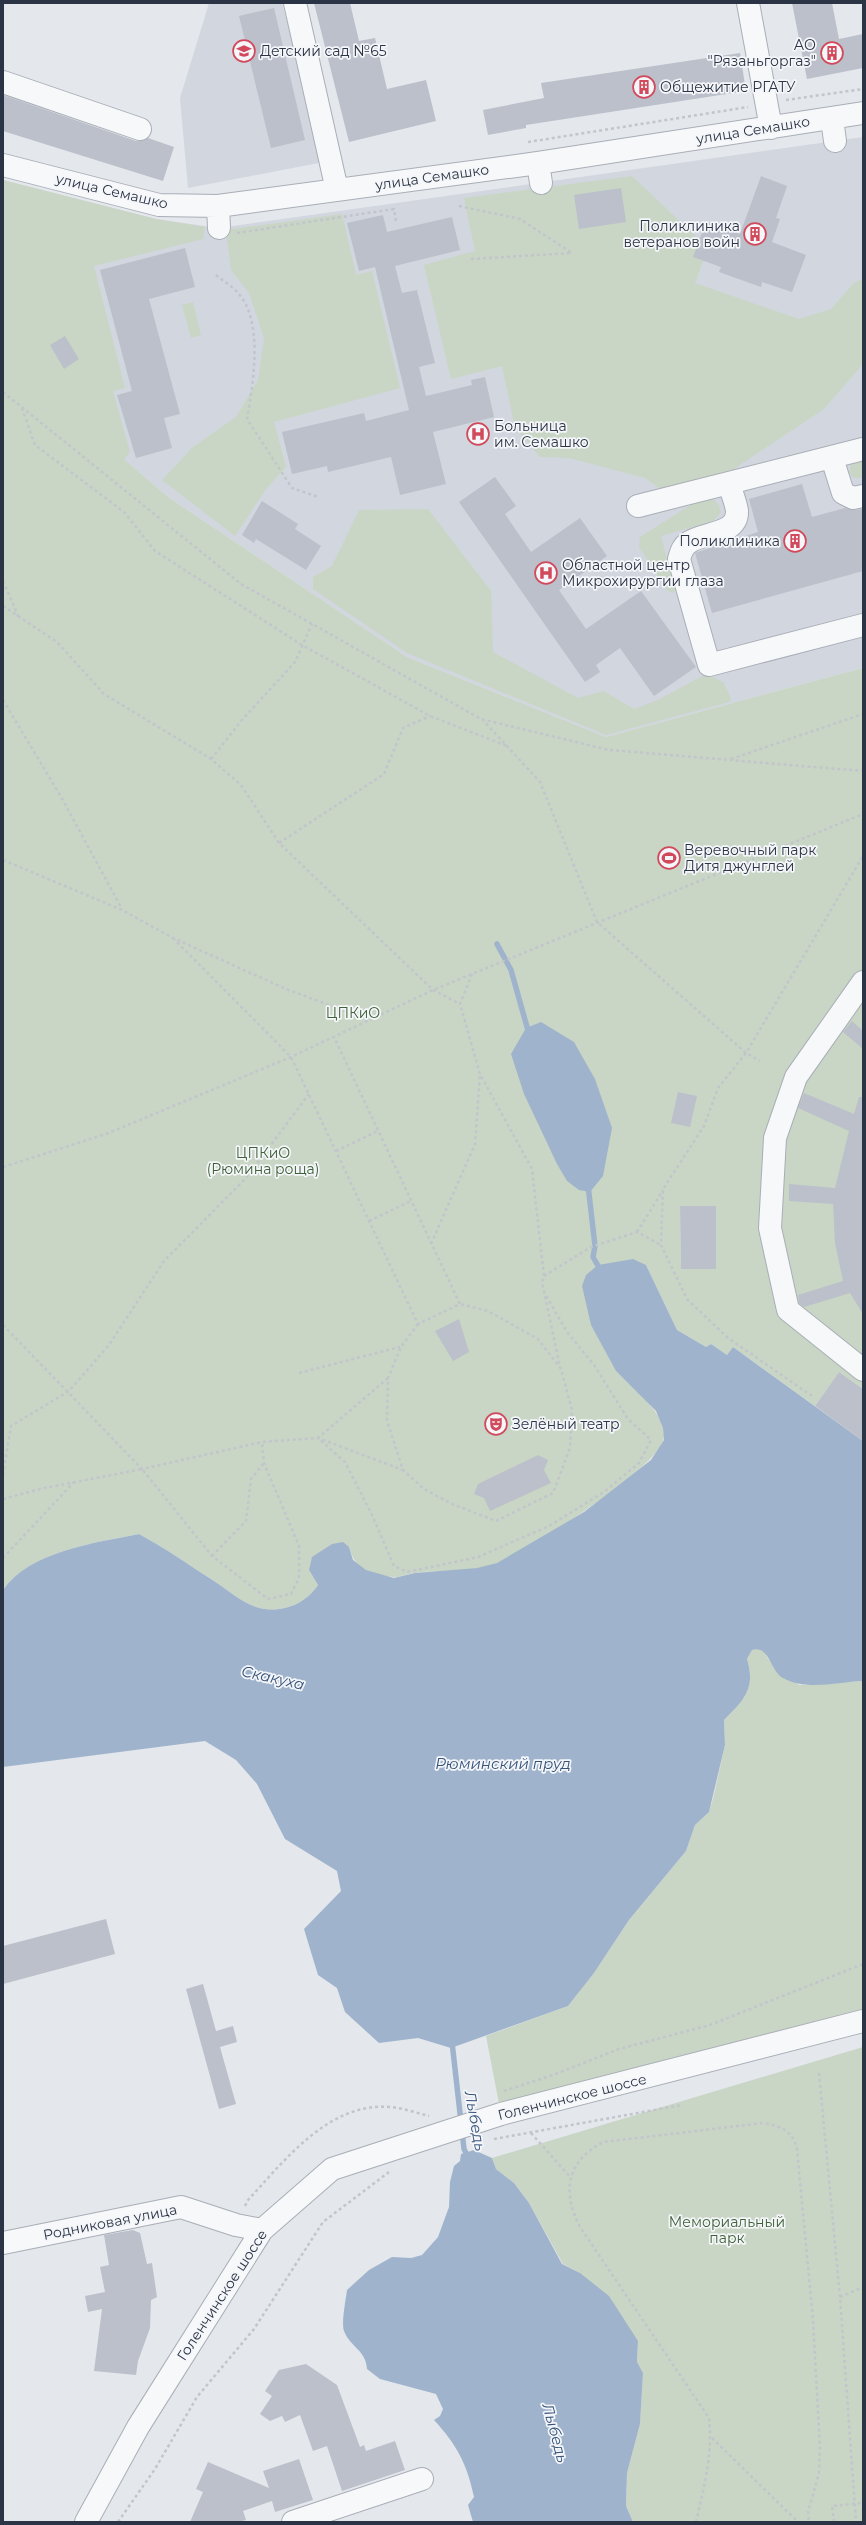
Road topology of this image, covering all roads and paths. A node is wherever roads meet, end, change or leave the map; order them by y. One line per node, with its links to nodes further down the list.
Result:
1 (295, 3): 13 (street)
2 (748, 3): 5 (street)
3 (3, 82): 8 (street)
4 (863, 89): 5 (path)
5 (767, 104): 9 (street); 11 (path)
6 (863, 114): 7 (street, улица Семашко)
7 (832, 118): 9 (street, улица Семашко); 10 (street)
8 (140, 128)
9 (771, 128): 13 (street, улица Семашко)
10 (835, 141)
11 (521, 143)
12 (3, 165): 14 (street, улица Семашко)
13 (337, 190): 14 (street, улица Семашко)
14 (218, 206): 17 (street)
15 (459, 206): 18 (path)
16 (396, 221): 17 (path)
17 (227, 231)
18 (471, 259)
19 (216, 275): 26 (path)
20 (3, 392): 21 (path)
21 (22, 407): 31 (path); 33 (path)
22 (863, 449): 23 (street)
23 (832, 458): 24 (street); 25 (street)
24 (729, 483): 27 (street); 32 (street)
25 (863, 496)
26 (318, 497)
27 (638, 506)
28 (3, 581): 30 (path)
29 (3, 606): 30 (path)
30 (19, 618): 39 (path)
31 (312, 624): 33 (path); 37 (path)
32 (863, 625)
33 (302, 645): 36 (path); 39 (path)
34 (3, 700): 46 (path)
35 (863, 714): 40 (path)
36 (430, 716): 38 (path); 43 (path)
37 (481, 719): 38 (path); 40 (path)
38 (506, 746): 47 (path)
39 (211, 759): 43 (path)
40 (729, 760): 41 (path)
41 (863, 771)
42 (863, 814): 47 (path)
43 (279, 843): 51 (path)
44 (863, 856): 55 (path)
45 (3, 860): 46 (path)
46 (122, 910): 48 (path)
47 (597, 922): 49 (path); 55 (path)
48 (173, 938): 53 (path); 56 (path)
49 (472, 974): 51 (path); 52 (path)
50 (863, 982): 76 (street)
51 (433, 990): 52 (path); 53 (path)
52 (460, 1004): 58 (path)
53 (370, 1020): 54 (path)
54 (334, 1037): 56 (path); 60 (path)
55 (746, 1053): 57 (path); 63 (path)
56 (292, 1057): 59 (path); 62 (path)
57 (760, 1061)
58 (480, 1074): 67 (path); 69 (path)
59 (309, 1094): 61 (path); 79 (path)
60 (378, 1131): 61 (path); 64 (path)
61 (336, 1151): 65 (path)
62 (3, 1167)
63 (663, 1189): 66 (path); 68 (path)
64 (411, 1201): 65 (path); 67 (path)
65 (369, 1221): 72 (path)
66 (637, 1232): 68 (path); 69 (path)
67 (431, 1244): 71 (path)
68 (661, 1245): 80 (path)
69 (544, 1276): 70 (path)
70 (544, 1292): 75 (path); 81 (path)
71 (460, 1304): 72 (path); 75 (path)
72 (418, 1324): 74 (path)
73 (3, 1325): 79 (path)
74 (401, 1347): 77 (path); 78 (path)
75 (561, 1370): 85 (path)
76 (863, 1370)
77 (299, 1373)
78 (388, 1378): 81 (path); 85 (path)
79 (69, 1391): 84 (path); 86 (path)
80 (812, 1396)
81 (318, 1438): 82 (path); 85 (path)
82 (262, 1442): 83 (path); 84 (path)
83 (264, 1463): 89 (path); 89 (path)
84 (142, 1469): 87 (path); 89 (path)
85 (403, 1470)
86 (3, 1475)
87 (74, 1482): 88 (path); 90 (path)
88 (3, 1499)
89 (212, 1556)
90 (3, 1558)
91 (863, 1964): 94 (path)
92 (863, 2021): 100 (street, Голенчинское шоссе)
93 (819, 2072): 103 (path)
94 (502, 2091)
95 (682, 2105): 96 (path)
96 (530, 2132): 97 (path); 99 (path)
97 (491, 2139)
98 (397, 2170): 109 (path)
99 (571, 2178): 104 (path); 113 (path)
100 (262, 2230): 101 (street, Родниковая улица); 108 (street, Голенчинское шоссе)
101 (3, 2243)
102 (863, 2287): 103 (path)
103 (840, 2297): 107 (path)
104 (711, 2438): 111 (path); 112 (path)
105 (422, 2479): 110 (street)
106 (863, 2503): 107 (path)
107 (854, 2504): 114 (path); 115 (path)
108 (86, 2522)
109 (118, 2522)
110 (294, 2522)
111 (696, 2522)
112 (798, 2522)
113 (809, 2522)
114 (834, 2522)
115 (856, 2522)

